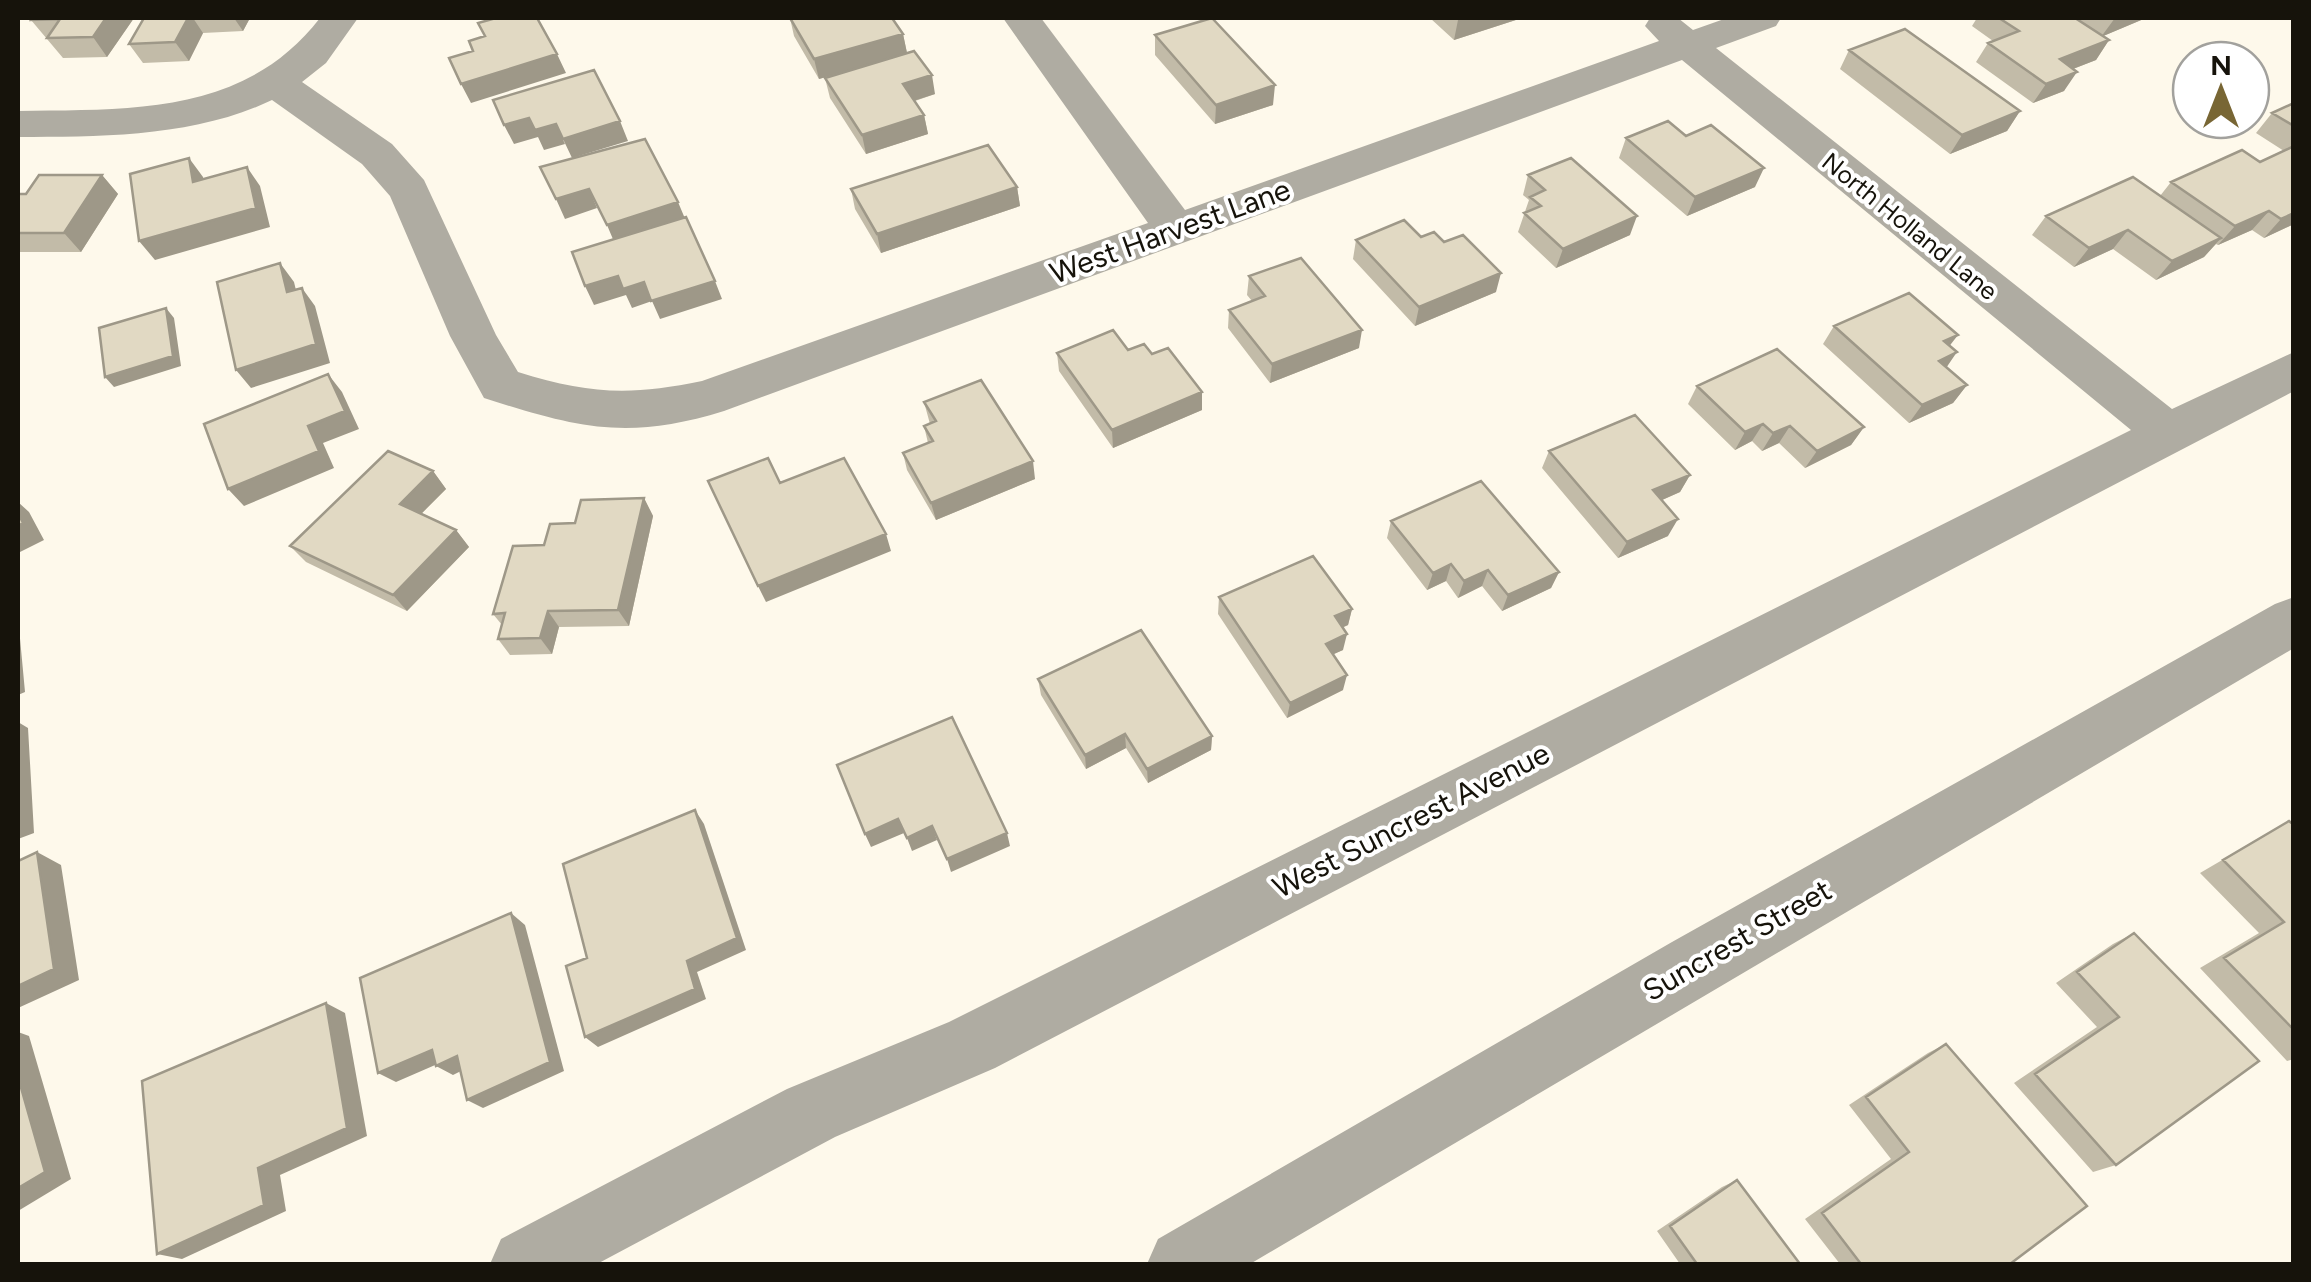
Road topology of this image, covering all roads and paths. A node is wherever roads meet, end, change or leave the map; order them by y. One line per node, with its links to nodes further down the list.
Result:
1 (339, 18): 5 (street)
2 (1022, 18): 7 (street)
3 (1762, 18): 4 (street, West Harvest Lane)
4 (1670, 31): 7 (street, West Harvest Lane); 9 (street, North Holland Lane)
5 (273, 84): 6 (street); 7 (street, West Harvest Lane)
6 (18, 124)
7 (1176, 229)
8 (2294, 369): 9 (street, West Suncrest Avenue)
9 (2168, 433): 11 (street, West Suncrest Avenue)
10 (2294, 620): 12 (street, Suncrest Street)
11 (526, 1264)
12 (1184, 1264)

